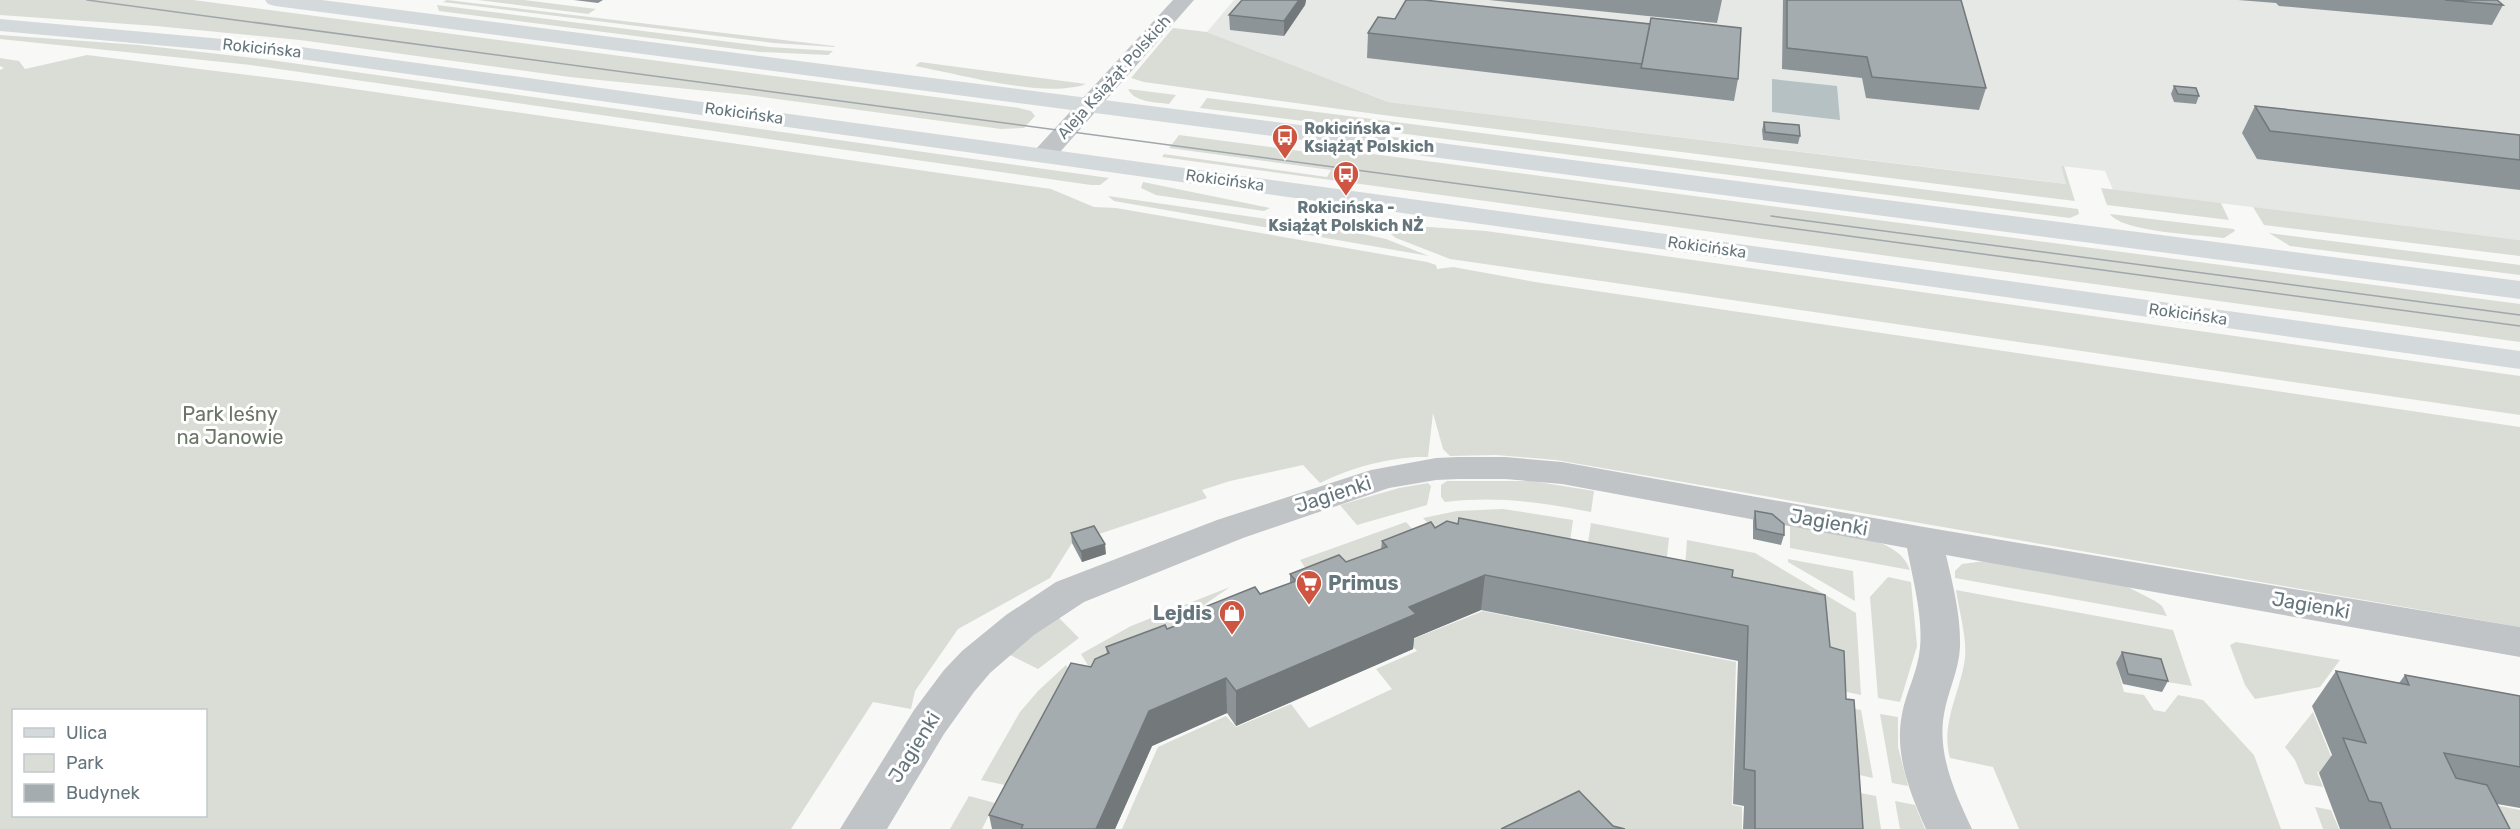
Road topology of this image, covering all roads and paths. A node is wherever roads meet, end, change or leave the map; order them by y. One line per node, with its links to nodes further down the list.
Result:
1 (274, 0): 4 (main road)
2 (1184, 0): 4 (street, Aleja Książąt Polskich)
3 (0, 25): 5 (main road, Rokicińska)
4 (1089, 105): 5 (street, Aleja Książąt Polskich); 6 (main road)
5 (1044, 154): 7 (main road, Rokicińska)
6 (2520, 290)
7 (2520, 360)
8 (1924, 539): 9 (street, Jagienki); 10 (street, Jagienki); 11 (street)
9 (2520, 642)
10 (863, 829)
11 (1949, 829)

